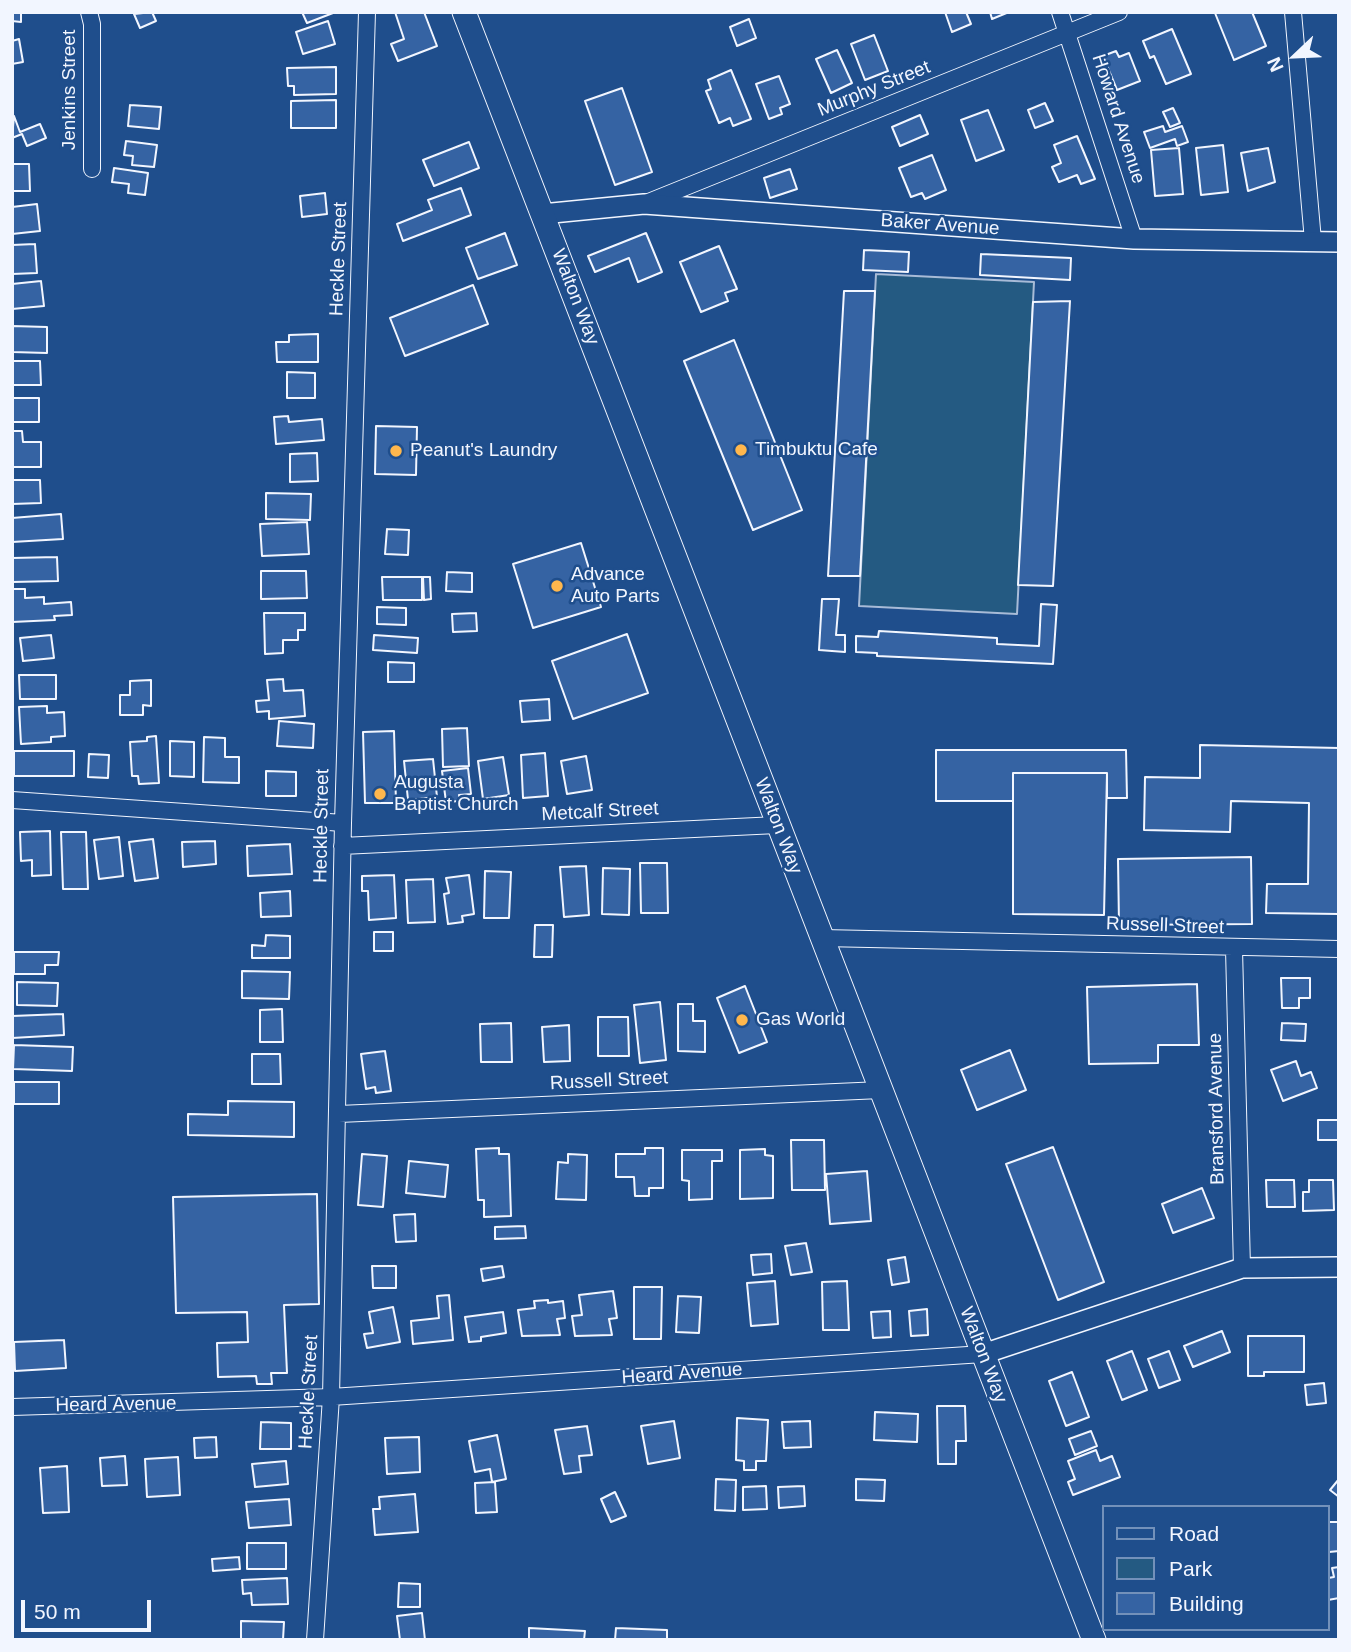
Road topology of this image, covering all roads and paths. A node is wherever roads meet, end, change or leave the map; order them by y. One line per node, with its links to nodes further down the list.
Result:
1 (89, 12): 8 (street, Jenkins Street)
2 (367, 12): 15 (street, Heckle Street)
3 (464, 12): 10 (main road, Walton Way)
4 (1060, 12): 7 (street, Howard Avenue)
5 (1119, 12): 7 (street, Murphy Street)
6 (1293, 12): 12 (street)
7 (1068, 33): 9 (street, Murphy Street); 11 (street, Howard Avenue)
8 (92, 169)
9 (644, 204): 10 (street, Baker Avenue); 11 (street, Baker Avenue)
10 (542, 214): 16 (main road, Walton Way)
11 (1134, 239): 12 (street, Baker Avenue)
12 (1313, 241): 13 (street, Baker Avenue)
13 (1339, 242)
14 (12, 800): 15 (street)
15 (343, 823): 17 (street, Heckle Street)
16 (777, 825): 17 (street, Metcalf Street); 18 (main road, Walton Way)
17 (342, 846): 22 (street, Heckle Street)
18 (822, 938): 19 (street, Russell Street); 21 (main road, Walton Way)
19 (1234, 949): 20 (street, Russell Street); 23 (street, Bransford Avenue)
20 (1339, 949)
21 (881, 1090): 22 (street, Russell Street); 25 (main road, Walton Way)
22 (339, 1114): 26 (street, Heckle Street)
23 (1242, 1268): 24 (street, Heard Avenue); 25 (street, Heard Avenue)
24 (1339, 1268)
25 (983, 1354): 26 (street, Heard Avenue); 29 (main road, Walton Way)
26 (331, 1397): 27 (street, Heard Avenue); 28 (street, Heckle Street)
27 (12, 1407)
28 (315, 1640)
29 (1094, 1640)

